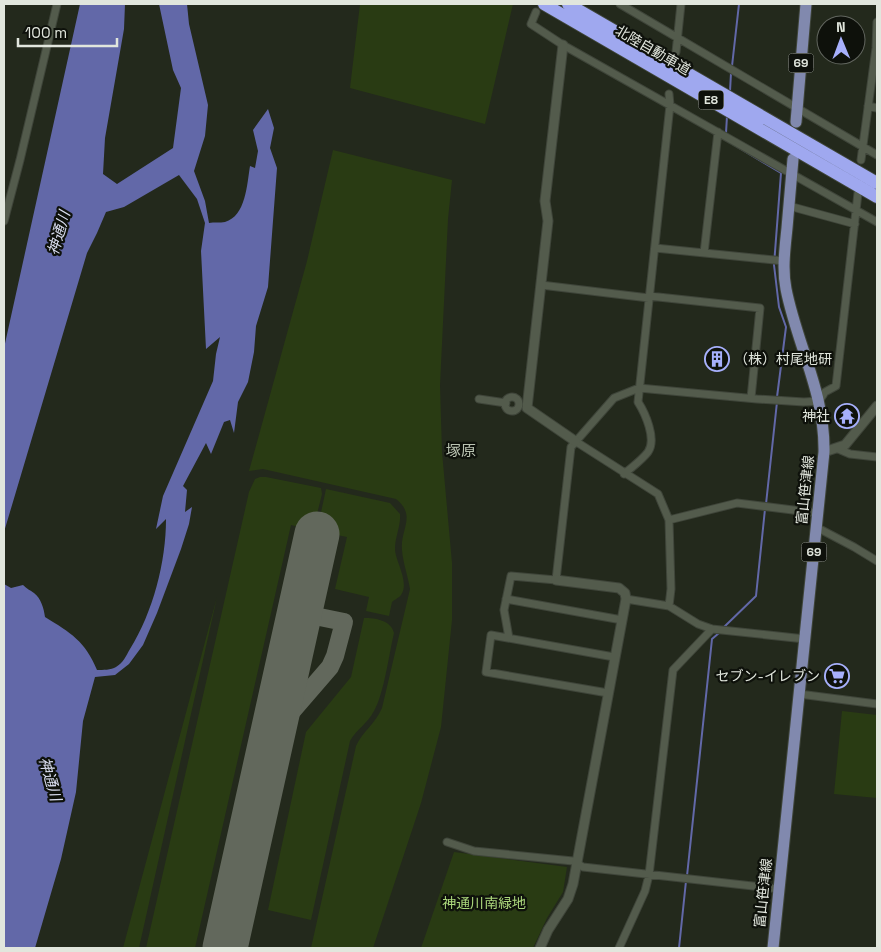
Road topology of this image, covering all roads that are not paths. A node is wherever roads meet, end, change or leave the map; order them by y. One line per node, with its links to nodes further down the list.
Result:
1 (57, 4): 28 (street)
2 (568, 4): 23 (highway, 北陸自動車道 / E8)
3 (620, 4): 8 (street)
4 (681, 4): 8 (street)
5 (806, 4): 15 (main road, 69)
6 (540, 8): 9 (street); 25 (highway, 北陸自動車道 / E8)
7 (877, 22): 13 (street)
8 (677, 39): 10 (street); 15 (street)
9 (563, 45): 12 (street); 34 (street)
10 (676, 52)
11 (669, 94): 12 (street)
12 (670, 105): 17 (street); 31 (street)
13 (868, 106): 14 (street); 18 (street)
14 (877, 108)
15 (797, 109): 16 (main road, 69); 18 (street)
16 (796, 122)
17 (718, 132): 22 (street); 32 (street)
18 (863, 146): 19 (street); 21 (street)
19 (877, 155)
20 (793, 159): 22 (main road, 富山笹津線 / 69)
21 (861, 160)
22 (792, 173): 26 (main road, 富山笹津線 / 69); 27 (street)
23 (877, 183)
24 (858, 193): 27 (street)
25 (877, 197)
26 (789, 206): 30 (street); 33 (main road, 富山笹津線 / 69)
27 (856, 210): 29 (street); 30 (street)
28 (4, 221)
29 (877, 222)
30 (855, 224): 39 (street)
31 (655, 248): 32 (street); 35 (street)
32 (704, 253): 33 (street)
33 (784, 261): 39 (main road, 富山笹津線 / 69)
34 (541, 284): 35 (street); 40 (street)
35 (649, 297): 36 (street); 37 (street)
36 (639, 388): 37 (street); 42 (street); 46 (street)
37 (751, 398): 39 (street)
38 (479, 399): 40 (street)
39 (819, 401): 44 (main road, 富山笹津線 / 69)
40 (523, 405): 42 (street)
41 (877, 406): 43 (street)
42 (575, 441): 46 (street); 51 (street)
43 (836, 448): 44 (street); 45 (street)
44 (824, 452): 47 (main road, 富山笹津線 / 69)
45 (877, 457)
46 (624, 474): 48 (street)
47 (817, 513): 48 (street); 49 (main road, 富山笹津線 / 69)
48 (669, 520): 54 (street)
49 (816, 527): 50 (street); 58 (main road, 富山笹津線 / 69)
50 (877, 561)
51 (556, 580): 52 (street); 53 (street)
52 (506, 599): 55 (street); 57 (street)
53 (626, 599): 54 (street); 55 (street)
54 (669, 606): 56 (street)
55 (622, 620): 59 (street)
56 (712, 629): 58 (street); 65 (street)
57 (509, 638): 59 (street); 60 (street)
58 (805, 639): 61 (main road, 富山笹津線 / 69)
59 (614, 657): 60 (street)
60 (608, 693): 64 (street)
61 (799, 694): 62 (street); 66 (main road, 富山笹津線 / 69)
62 (877, 704)
63 (447, 842): 64 (street)
64 (577, 864): 65 (street); 67 (street)
65 (649, 875): 66 (street); 68 (street)
66 (779, 888): 69 (main road, 富山笹津線 / 69)
67 (540, 948)
68 (619, 948)
69 (772, 948)

